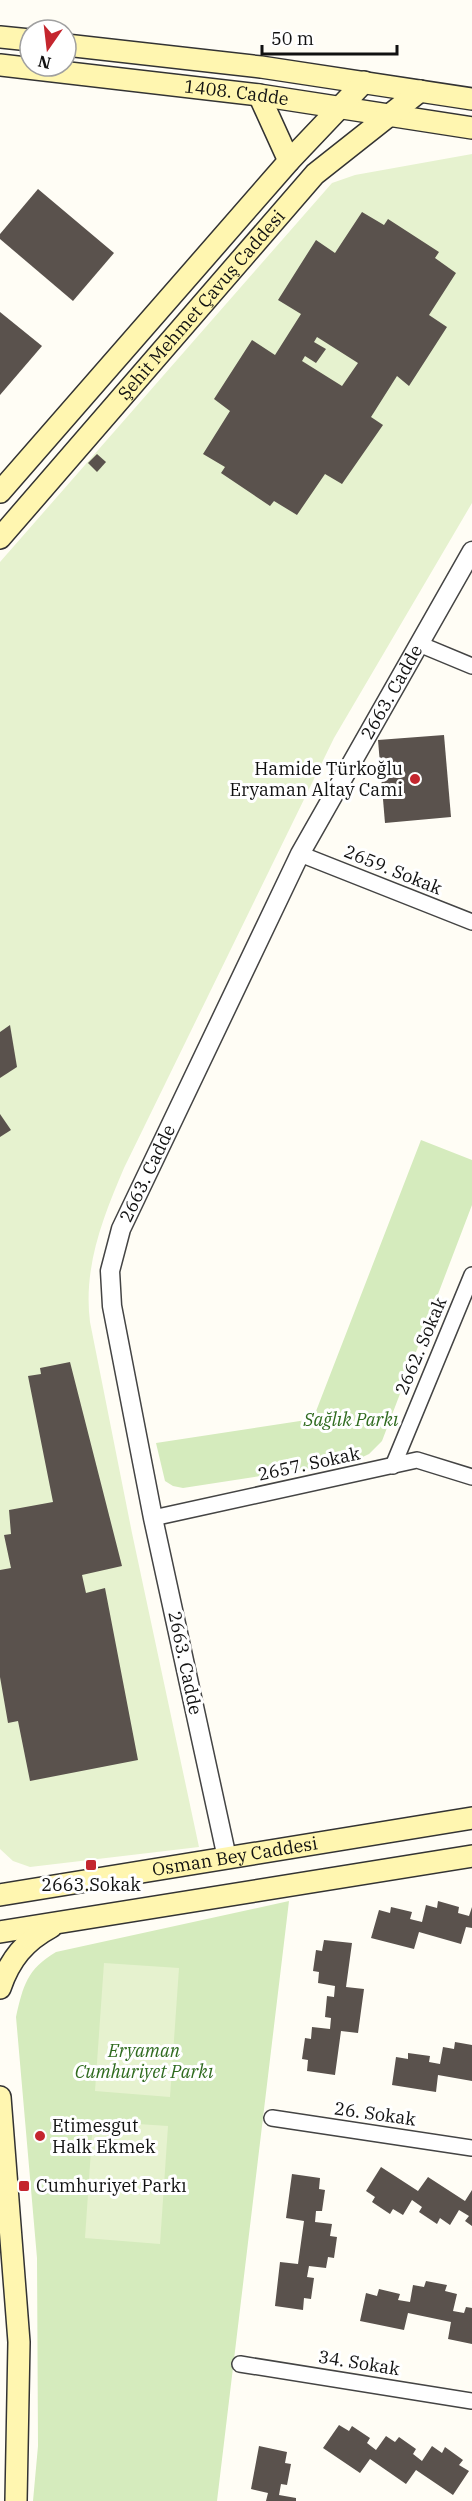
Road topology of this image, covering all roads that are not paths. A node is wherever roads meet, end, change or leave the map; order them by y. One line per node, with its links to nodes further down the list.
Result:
1 (0, 37): 2 (main road)
2 (18, 39)
3 (78, 46): 5 (main road, 1408. Cadde)
4 (0, 65): 7 (main road, 1408. Cadde)
5 (364, 82): 6 (main road, 1408. Cadde); 9 (main road, Şehit Mehmet Çavuş Caddesi)
6 (420, 91): 8 (main road, 1408. Cadde); 10 (main road, Şehit Mehmet Çavuş Caddesi)
7 (259, 95): 9 (main road, 1408. Cadde); 12 (main road)
8 (472, 99)
9 (340, 108): 10 (main road, 1408. Cadde); 12 (main road, Şehit Mehmet Çavuş Caddesi)
10 (390, 115): 11 (main road, 1408. Cadde); 14 (main road, Şehit Mehmet Çavuş Caddesi)
11 (472, 128)
12 (289, 161): 13 (main road, Şehit Mehmet Çavuş Caddesi)
13 (0, 492)
14 (0, 538)
15 (472, 550): 16 (street, 2663. Cadde)
16 (419, 644): 17 (street); 18 (street, 2663. Cadde)
17 (472, 666)
18 (300, 854): 19 (street, 2659. Sokak); 23 (street, 2663. Cadde)
19 (472, 922)
20 (472, 1275): 21 (street, 2662. Sokak)
21 (393, 1466): 22 (street, 2657. Sokak); 23 (street, 2657. Sokak)
22 (472, 1477)
23 (153, 1518): 26 (street, 2663. Cadde)
24 (472, 1818): 26 (main road, Osman Bey Caddesi)
25 (472, 1856): 28 (main road, Osman Bey Caddesi)
26 (227, 1858): 27 (main road, Osman Bey Caddesi)
27 (0, 1895)
28 (59, 1922): 29 (main road, Osman Bey Caddesi); 30 (main road, Osman Bey Caddesi)
29 (0, 1932)
30 (0, 1988)
31 (0, 2097): 36 (main road)
32 (272, 2118): 33 (street, 26. Sokak)
33 (472, 2148)
34 (240, 2364): 35 (street, 34. Sokak)
35 (472, 2401)
36 (16, 2501)

